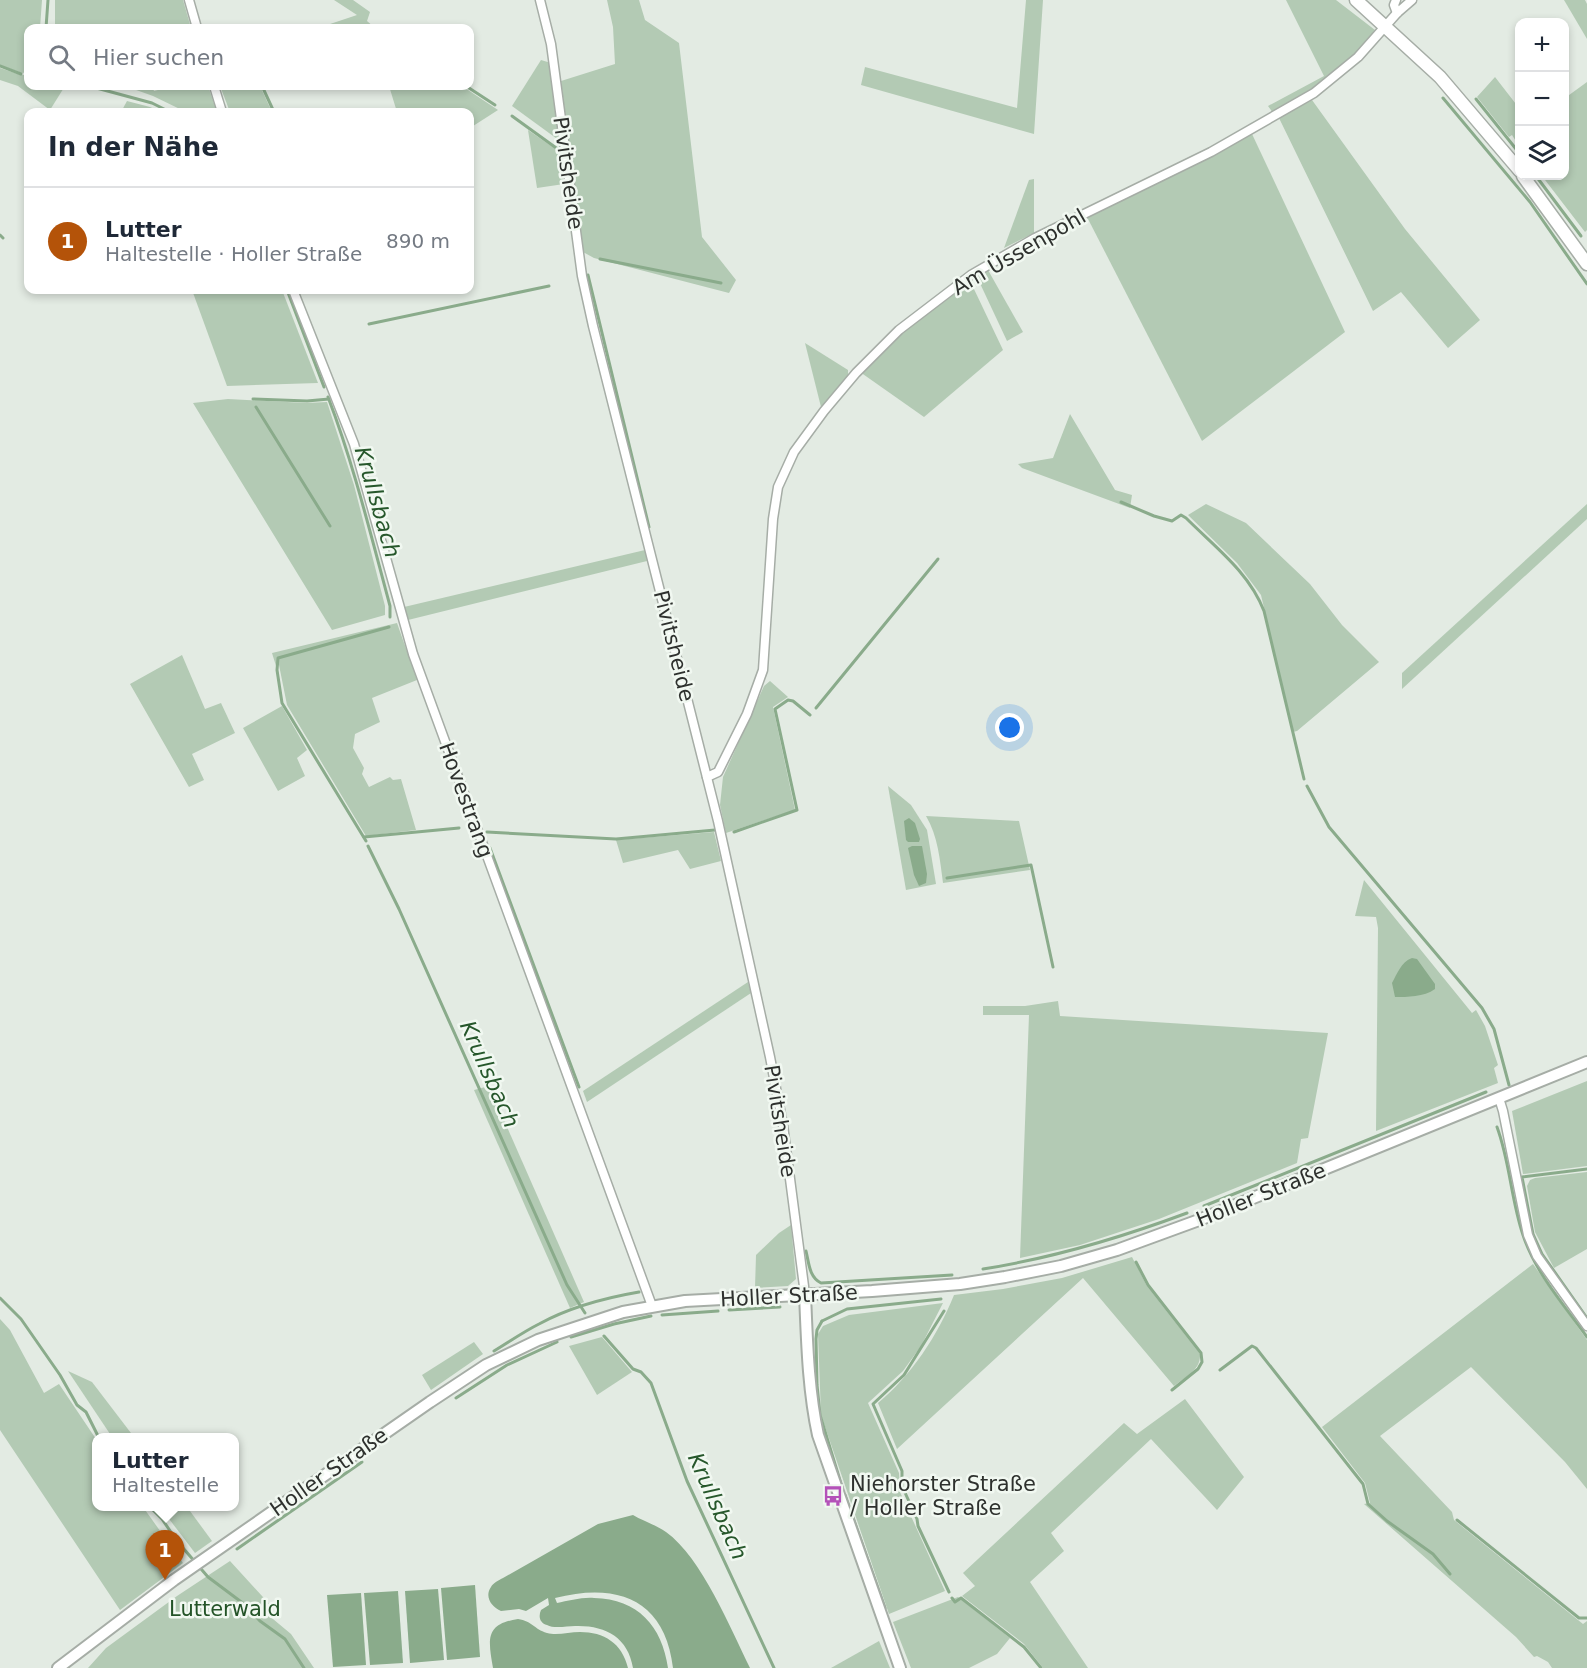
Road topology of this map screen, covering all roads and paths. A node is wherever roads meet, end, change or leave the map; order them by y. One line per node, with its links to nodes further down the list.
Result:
1 (189, 0): 7 (street)
2 (540, 0): 15 (street, Pivitsheide)
3 (1356, 0): 8 (main road)
4 (1396, 0): 6 (street)
5 (1412, 0): 6 (street, Am Üssenpohl)
6 (1397, 13): 8 (street, Am Üssenpohl)
7 (196, 24)
8 (1386, 26): 11 (main road); 15 (street, Am Üssenpohl)
9 (215, 90): 10 (street)
10 (221, 108)
11 (1515, 165)
12 (1526, 180): 13 (main road)
13 (1587, 264)
14 (295, 294): 19 (street, Hovestrang)
15 (707, 777): 18 (street, Pivitsheide)
16 (1587, 1062): 17 (street, Holler Straße)
17 (1499, 1098): 18 (street, Holler Straße); 20 (street)
18 (806, 1294): 19 (street, Holler Straße); 22 (street)
19 (652, 1306): 21 (street, Holler Straße)
20 (1587, 1326)
21 (58, 1668)
22 (900, 1668)

